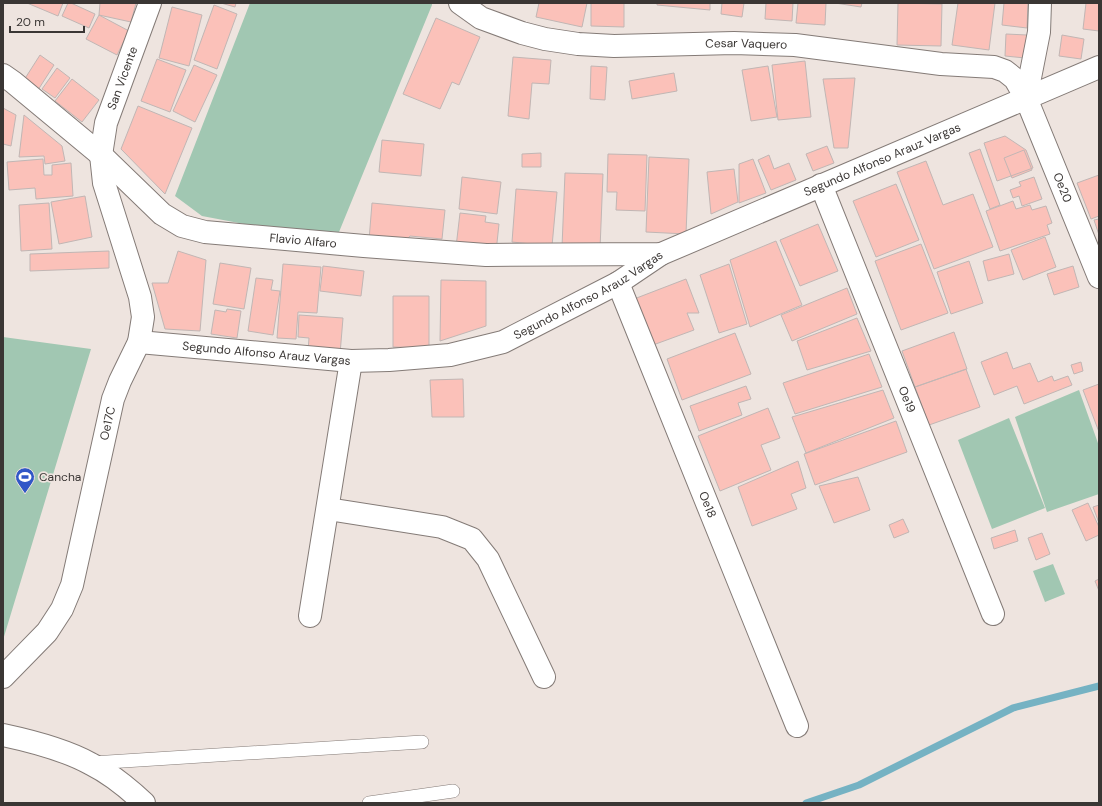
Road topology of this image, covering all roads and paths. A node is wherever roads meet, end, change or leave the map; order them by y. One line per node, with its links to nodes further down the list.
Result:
1 (150, 3): 7 (street, San Vicente)
2 (460, 3): 6 (street, Cesar Vaquero)
3 (1040, 3): 6 (street)
4 (1099, 67): 6 (street, Segundo Alfonso Arauz Vargas)
5 (3, 75): 7 (street, Flavio Alfaro)
6 (1026, 98): 8 (street, Segundo Alfonso Arauz Vargas); 10 (street, Oe20)
7 (101, 155): 9 (street, Flavio Alfaro); 12 (street, Oe17C)
8 (821, 185): 9 (street, Segundo Alfonso Arauz Vargas); 15 (street, Oe19)
9 (660, 254): 11 (street, Segundo Alfonso Arauz Vargas)
10 (1099, 277)
11 (618, 283): 13 (street, Segundo Alfonso Arauz Vargas); 19 (street, Oe18)
12 (139, 342): 13 (street, Segundo Alfonso Arauz Vargas); 17 (street, Oe17C)
13 (351, 361): 14 (street)
14 (328, 509): 16 (street); 18 (street)
15 (993, 614)
16 (310, 616)
17 (3, 677)
18 (544, 677)
19 (797, 726)
20 (3, 735): 22 (street)
21 (422, 742): 22 (lane)
22 (90, 763): 24 (street)
23 (453, 790): 25 (lane)
24 (144, 803)
25 (369, 803)

